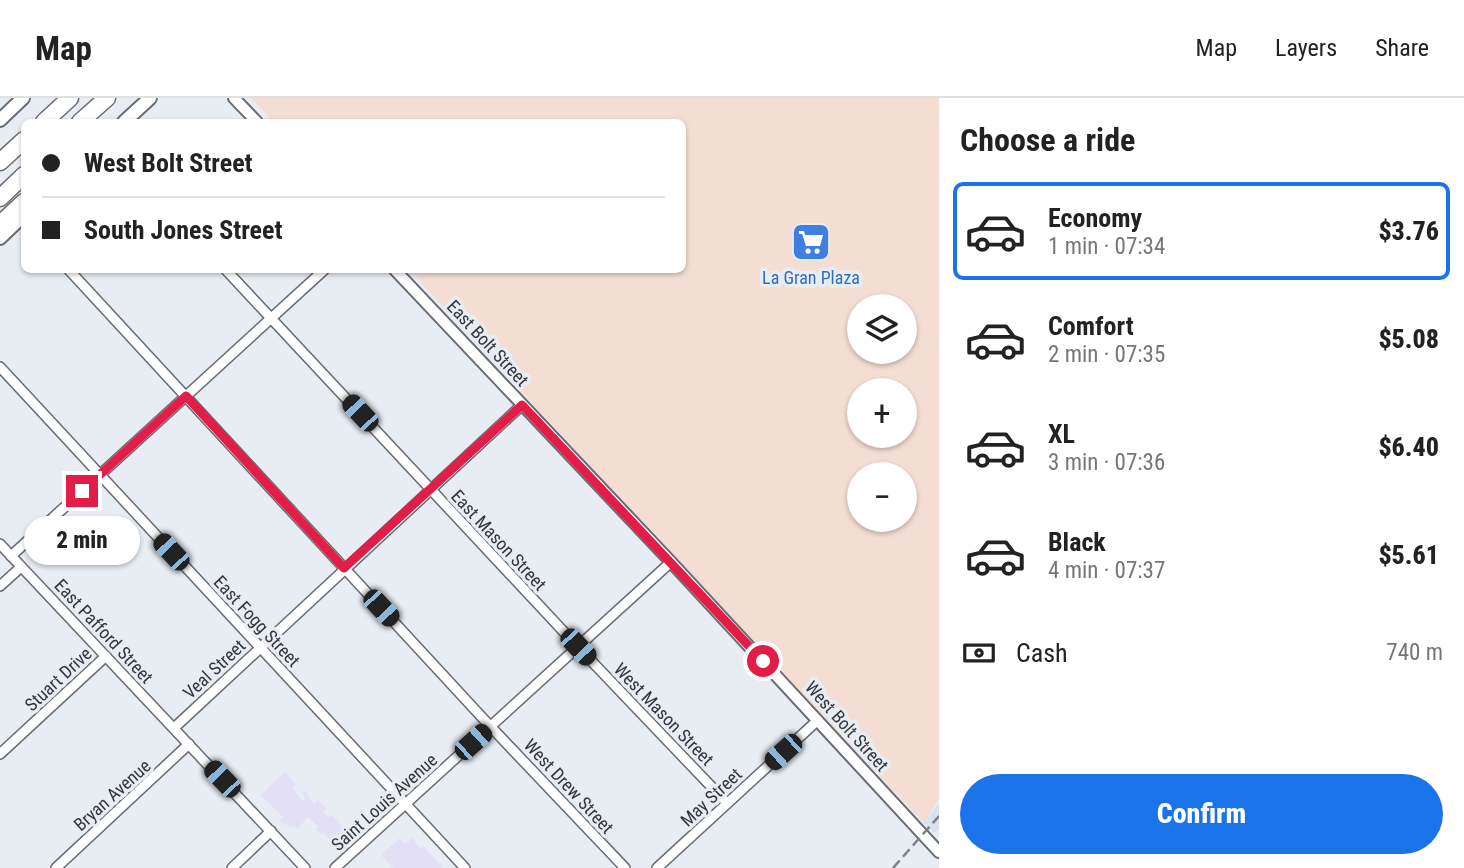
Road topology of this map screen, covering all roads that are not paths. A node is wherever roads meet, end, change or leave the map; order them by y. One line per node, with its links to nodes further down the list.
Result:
1 (23, 98): 12 (main road)
2 (61, 98): 7 (highway)
3 (70, 98): 8 (highway)
4 (107, 98): 9 (highway)
5 (150, 98): 10 (main road)
6 (234, 98): 11 (street)
7 (44, 119)
8 (45, 119)
9 (83, 119)
10 (127, 119)
11 (254, 119)
12 (0, 120)
13 (21, 142): 14 (highway)
14 (0, 162)
15 (21, 178): 16 (highway)
16 (0, 198)
17 (21, 215): 19 (highway)
18 (21, 217): 20 (main road)
19 (0, 224)
20 (0, 238)
21 (72, 273): 27 (street, West Drew Street)
22 (229, 273): 25 (street, East Mason Street)
23 (321, 273): 25 (street)
24 (398, 273): 28 (street, East Bolt Street)
25 (271, 318): 27 (street); 30 (street, East Mason Street)
26 (0, 367): 29 (street, East Fogg Street)
27 (186, 396): 29 (street); 35 (street, West Drew Street)
28 (522, 405): 30 (street, Veal Street); 33 (street, East Bolt Street)
29 (99, 475): 32 (street); 38 (street, East Fogg Street)
30 (431, 489): 35 (street, Veal Street); 37 (street, East Mason Street)
31 (0, 544): 32 (street, East Pafford Street)
32 (11, 556): 34 (street, East Pafford Street)
33 (671, 562): 37 (street, Saint Louis Avenue); 40 (street, West Bolt Street)
34 (21, 567): 36 (street); 39 (street, East Pafford Street)
35 (344, 568): 38 (street, Veal Street); 41 (street, West Drew Street)
36 (0, 586)
37 (578, 647): 41 (street, Saint Louis Avenue); 45 (street, West Mason Street)
38 (260, 648): 42 (street, Veal Street); 46 (street, East Fogg Street)
39 (106, 656): 42 (street, East Pafford Street); 44 (street, Stuart Drive)
40 (818, 720): 45 (street, May Street); 48 (street, West Bolt Street)
41 (491, 726): 46 (street, Saint Louis Avenue); 54 (street, West Drew Street)
42 (174, 728): 43 (street, East Pafford Street)
43 (189, 744): 47 (street, East Pafford Street); 49 (street, Bryan Avenue)
44 (0, 754)
45 (727, 803): 55 (street, May Street)
46 (405, 804): 52 (street, Saint Louis Avenue); 53 (street, East Fogg Street)
47 (271, 831): 50 (street); 51 (street, East Pafford Street)
48 (939, 852)
49 (56, 868)
50 (232, 868)
51 (305, 868)
52 (335, 868)
53 (465, 868)
54 (625, 868)
55 (657, 868)

